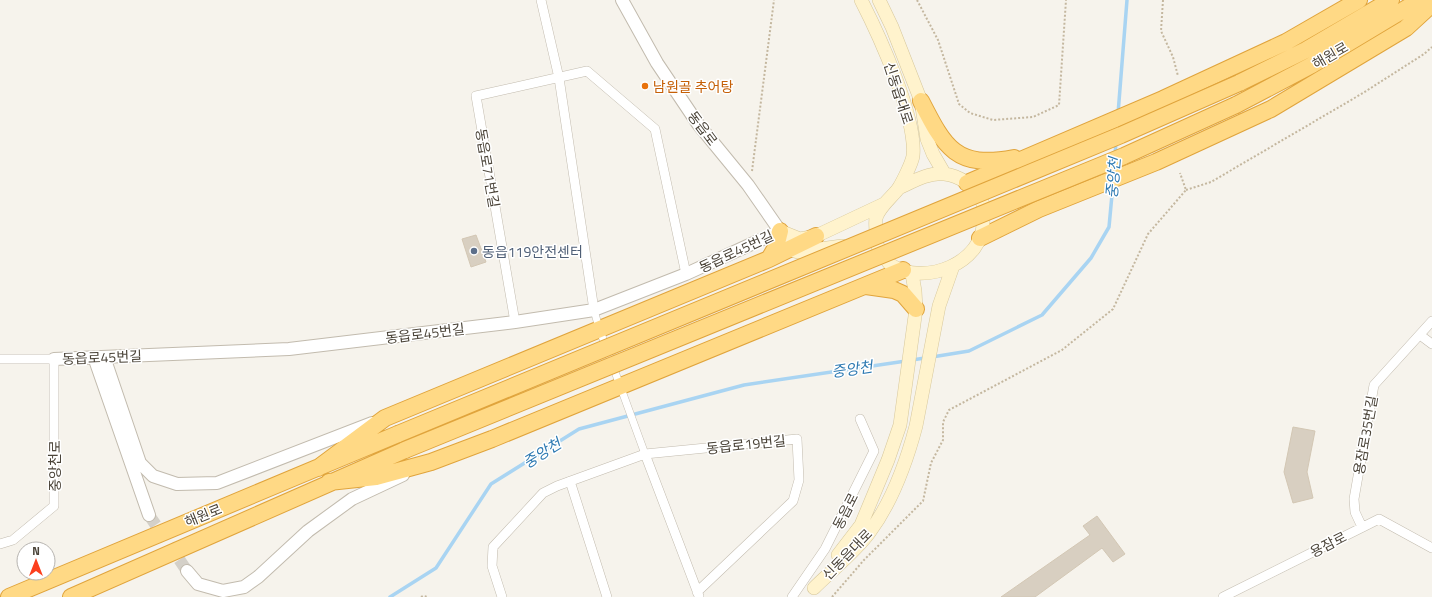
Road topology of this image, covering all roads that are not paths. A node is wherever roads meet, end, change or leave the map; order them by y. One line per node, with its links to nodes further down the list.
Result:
1 (541, 0): 9 (street)
2 (622, 0): 16 (street, 동읍로)
3 (861, 0): 14 (main road, 신동읍대로)
4 (879, 0): 10 (main road, 신동읍대로)
5 (1359, 0): 11 (highway)
6 (1391, 0): 41 (highway, 해원로, bridge)
7 (1420, 0): 43 (highway, 해원로, bridge)
8 (1432, 4): 18 (highway)
9 (559, 78): 24 (street, 동읍로71번길); 27 (street); 29 (street, 동읍로71번길)
10 (921, 101): 11 (highway); 12 (main road, 신동읍대로)
11 (1041, 152): 13 (highway)
12 (944, 174): 13 (main road); 14 (main road)
13 (967, 183): 18 (main road)
14 (899, 188): 15 (main road)
15 (884, 204): 17 (main road); 19 (main road)
16 (780, 231): 17 (main road); 20 (main road); 21 (highway); 24 (street, 동읍로45번길)
17 (816, 236): 20 (highway)
18 (980, 238): 22 (main road)
19 (876, 243): 20 (main road); 23 (main road)
20 (791, 250): 21 (highway)
21 (770, 259): 30 (highway)
22 (953, 266): 23 (main road); 49 (main road, 신동읍대로)
23 (908, 272): 25 (highway); 26 (main road, 신동읍대로)
24 (686, 274): 27 (street, 동읍로45번길)
25 (866, 286): 26 (highway); 36 (highway)
26 (916, 309): 49 (main road, 신동읍대로)
27 (594, 310): 29 (street, 동읍로45번길); 30 (street)
28 (1432, 321): 31 (street, 용잠로35번길)
29 (515, 322): 33 (street, 동읍로45번길)
30 (599, 328): 36 (street); 37 (highway)
31 (1420, 334): 32 (street); 45 (street, 용잠로35번길)
32 (1432, 344)
33 (99, 357): 35 (street, 동읍로45번길); 37 (street); 44 (street)
34 (0, 359): 35 (street)
35 (54, 359): 46 (street, 중앙천로)
36 (622, 391): 39 (street); 40 (highway)
37 (385, 418): 41 (highway)
38 (860, 419): 55 (street, 동읍로)
39 (644, 451): 42 (street, 동읍로19번길); 50 (street, 동읍로19번길); 50 (street, 동읍로19번길)
40 (431, 462): 43 (highway); 48 (street)
41 (318, 468): 51 (highway, 해원로)
42 (570, 481): 53 (street, 동읍로19번길); 54 (street)
43 (329, 482): 52 (highway, 해원로)
44 (149, 515)
45 (1362, 527): 47 (street, 용잠로); 56 (street, 용잠로)
46 (0, 544)
47 (1432, 548)
48 (187, 571)
49 (811, 593)
50 (698, 594)
51 (9, 597)
52 (71, 597)
53 (502, 597)
54 (607, 597)
55 (792, 597)
56 (1223, 597)

